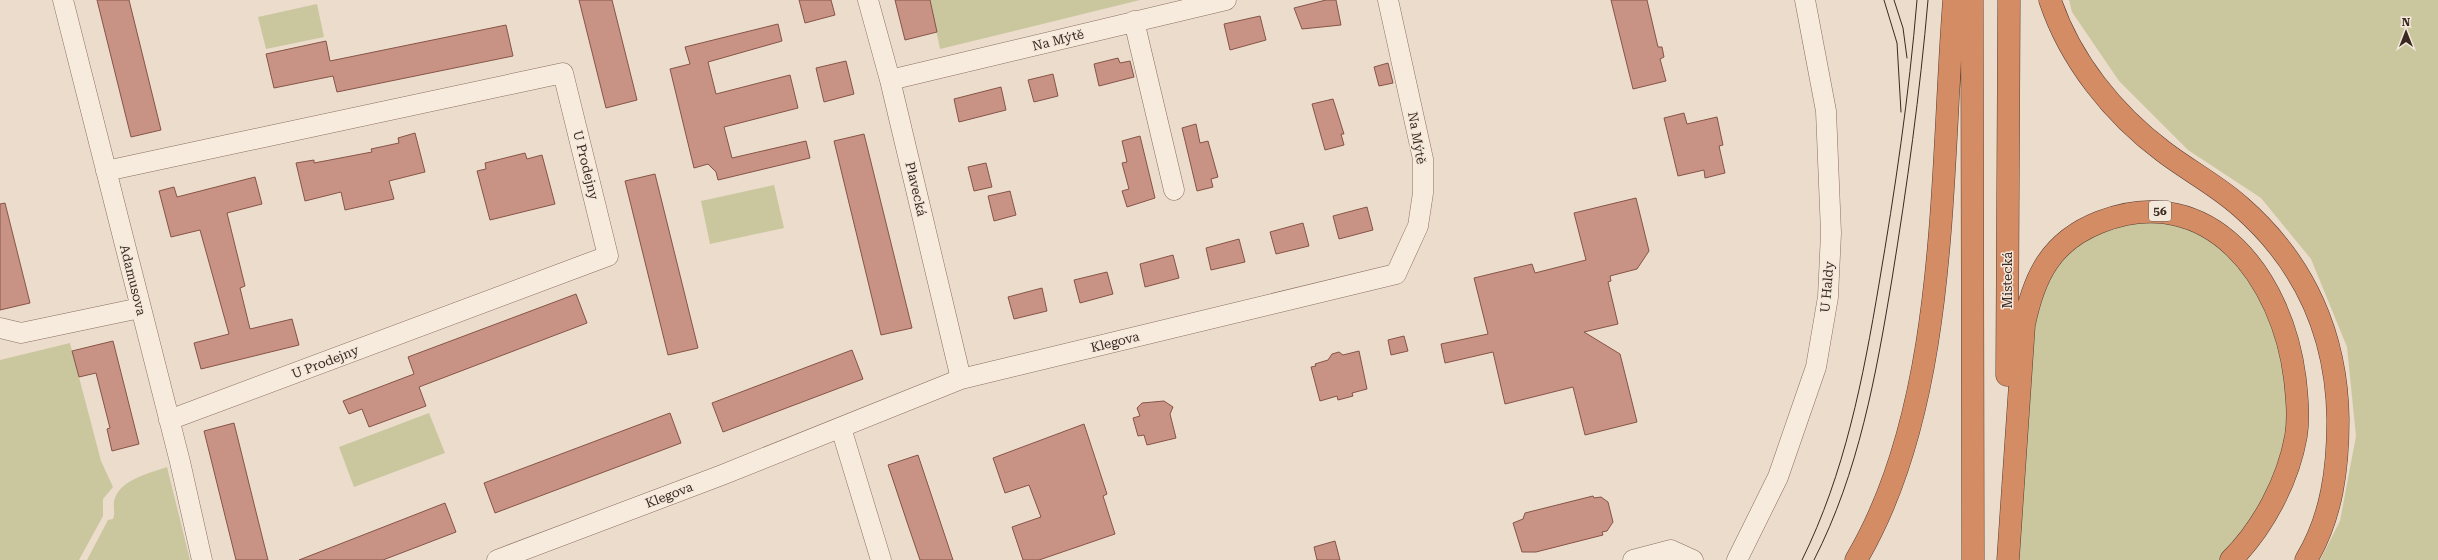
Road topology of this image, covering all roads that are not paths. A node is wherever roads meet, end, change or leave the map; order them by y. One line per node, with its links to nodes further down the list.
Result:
1 (63, 0): 12 (street, Adamusova)
2 (868, 0): 11 (street, Plavecká)
3 (1226, 0): 10 (street, Na Mýtě)
4 (1388, 0): 14 (street, Na Mýtě)
5 (1805, 0): 25 (street, U Haldy)
6 (1954, 0): 26 (highway)
7 (1972, 0): 27 (highway)
8 (2009, 0): 28 (highway, Místecká / 56)
9 (2050, 0): 30 (highway)
10 (1134, 22): 11 (street, Na Mýtě); 13 (street)
11 (890, 80): 17 (street, Plavecká)
12 (106, 171): 15 (street, Adamusova); 18 (street, U Prodejny)
13 (1174, 190)
14 (1396, 274): 17 (street, Klegova)
15 (140, 308): 16 (street); 18 (street, Adamusova)
16 (0, 328)
17 (961, 379): 19 (street, Klegova)
18 (169, 420): 20 (street, Adamusova)
19 (841, 428): 21 (street, Klegova); 22 (street)
20 (202, 560)
21 (497, 560)
22 (881, 560)
23 (1633, 560): 24 (street)
24 (1693, 560)
25 (1737, 560)
26 (1856, 560)
27 (1973, 560)
28 (2007, 560): 29 (highway, 56)
29 (2230, 560)
30 (2306, 560)

